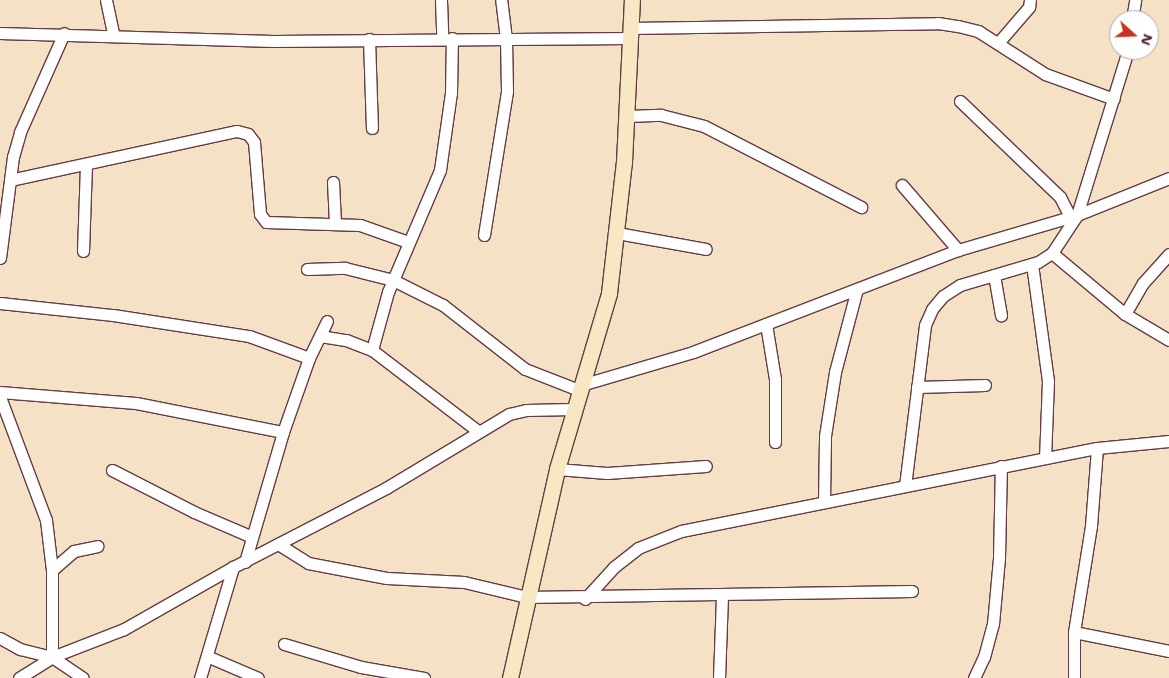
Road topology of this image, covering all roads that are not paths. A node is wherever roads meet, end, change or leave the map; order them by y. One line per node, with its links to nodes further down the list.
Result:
1 (441, 0): 10 (street)
2 (501, 0): 12 (street)
3 (632, 0): 7 (street)
4 (1030, 0): 13 (street)
5 (109, 3): 9 (street)
6 (0, 33): 8 (street)
7 (630, 33): 12 (street); 13 (street); 17 (street)
8 (64, 34): 9 (street); 21 (street)
9 (113, 34): 11 (street)
10 (447, 38): 11 (street); 12 (street); 30 (street)
11 (369, 39): 18 (street)
12 (506, 39): 29 (street)
13 (998, 43): 15 (street)
14 (1125, 60): 15 (street)
15 (1114, 99): 25 (street)
16 (960, 102): 25 (street)
17 (627, 116): 24 (street); 27 (street)
18 (372, 128)
19 (86, 165): 21 (street); 26 (street); 33 (street)
20 (1169, 178): 25 (street)
21 (10, 180): 28 (street)
22 (334, 182): 26 (street)
23 (902, 184): 32 (street)
24 (861, 207)
25 (1073, 216): 32 (street); 34 (street)
26 (335, 223): 30 (street)
27 (617, 232): 31 (street); 53 (street)
28 (2, 235): 36 (street)
29 (484, 235)
30 (408, 242): 40 (street)
31 (706, 249)
32 (958, 250): 41 (street)
33 (83, 252)
34 (1052, 253): 37 (street); 43 (street)
35 (1169, 254): 43 (street)
36 (0, 258)
37 (1032, 264): 39 (street); 62 (street)
38 (307, 269): 40 (street)
39 (994, 275): 44 (street); 52 (street)
40 (393, 280): 49 (street); 53 (street)
41 (857, 288): 46 (street); 68 (street)
42 (0, 303): 50 (street)
43 (1125, 314): 48 (street)
44 (1000, 316)
45 (327, 321): 47 (street)
46 (766, 324): 53 (street); 60 (street)
47 (320, 336): 49 (street); 50 (street)
48 (1169, 340)
49 (372, 350): 57 (street)
50 (309, 358): 58 (street)
51 (985, 385): 52 (street)
52 (917, 387): 67 (street)
53 (580, 388): 56 (street)
54 (0, 392): 58 (street)
55 (0, 397): 74 (street)
56 (573, 409): 57 (street); 65 (street)
57 (478, 431): 70 (street)
58 (283, 432): 69 (street)
59 (1169, 441): 61 (street)
60 (775, 442)
61 (1097, 448): 62 (street); 79 (street)
62 (1045, 458): 64 (street)
63 (706, 466): 65 (street)
64 (1001, 466): 67 (street); 92 (street)
65 (557, 469): 77 (street)
66 (112, 470): 69 (street)
67 (905, 486): 68 (street)
68 (824, 502): 78 (street)
69 (252, 537): 72 (street)
70 (278, 544): 72 (street); 77 (street)
71 (96, 546): 74 (street)
72 (245, 562): 73 (street)
73 (233, 567): 83 (street); 84 (street)
74 (52, 570): 83 (street)
75 (912, 591): 76 (street)
76 (722, 595): 78 (street); 91 (street)
77 (527, 597): 78 (street); 90 (street)
78 (585, 598)
79 (1074, 632): 82 (street); 93 (street)
80 (0, 638): 83 (street)
81 (284, 644): 89 (street)
82 (1169, 651)
83 (52, 657): 85 (street); 86 (street)
84 (208, 657): 87 (street); 88 (street)
85 (19, 678)
86 (83, 678)
87 (200, 678)
88 (258, 678)
89 (424, 678)
90 (510, 678)
91 (719, 678)
92 (974, 678)
93 (1074, 678)

